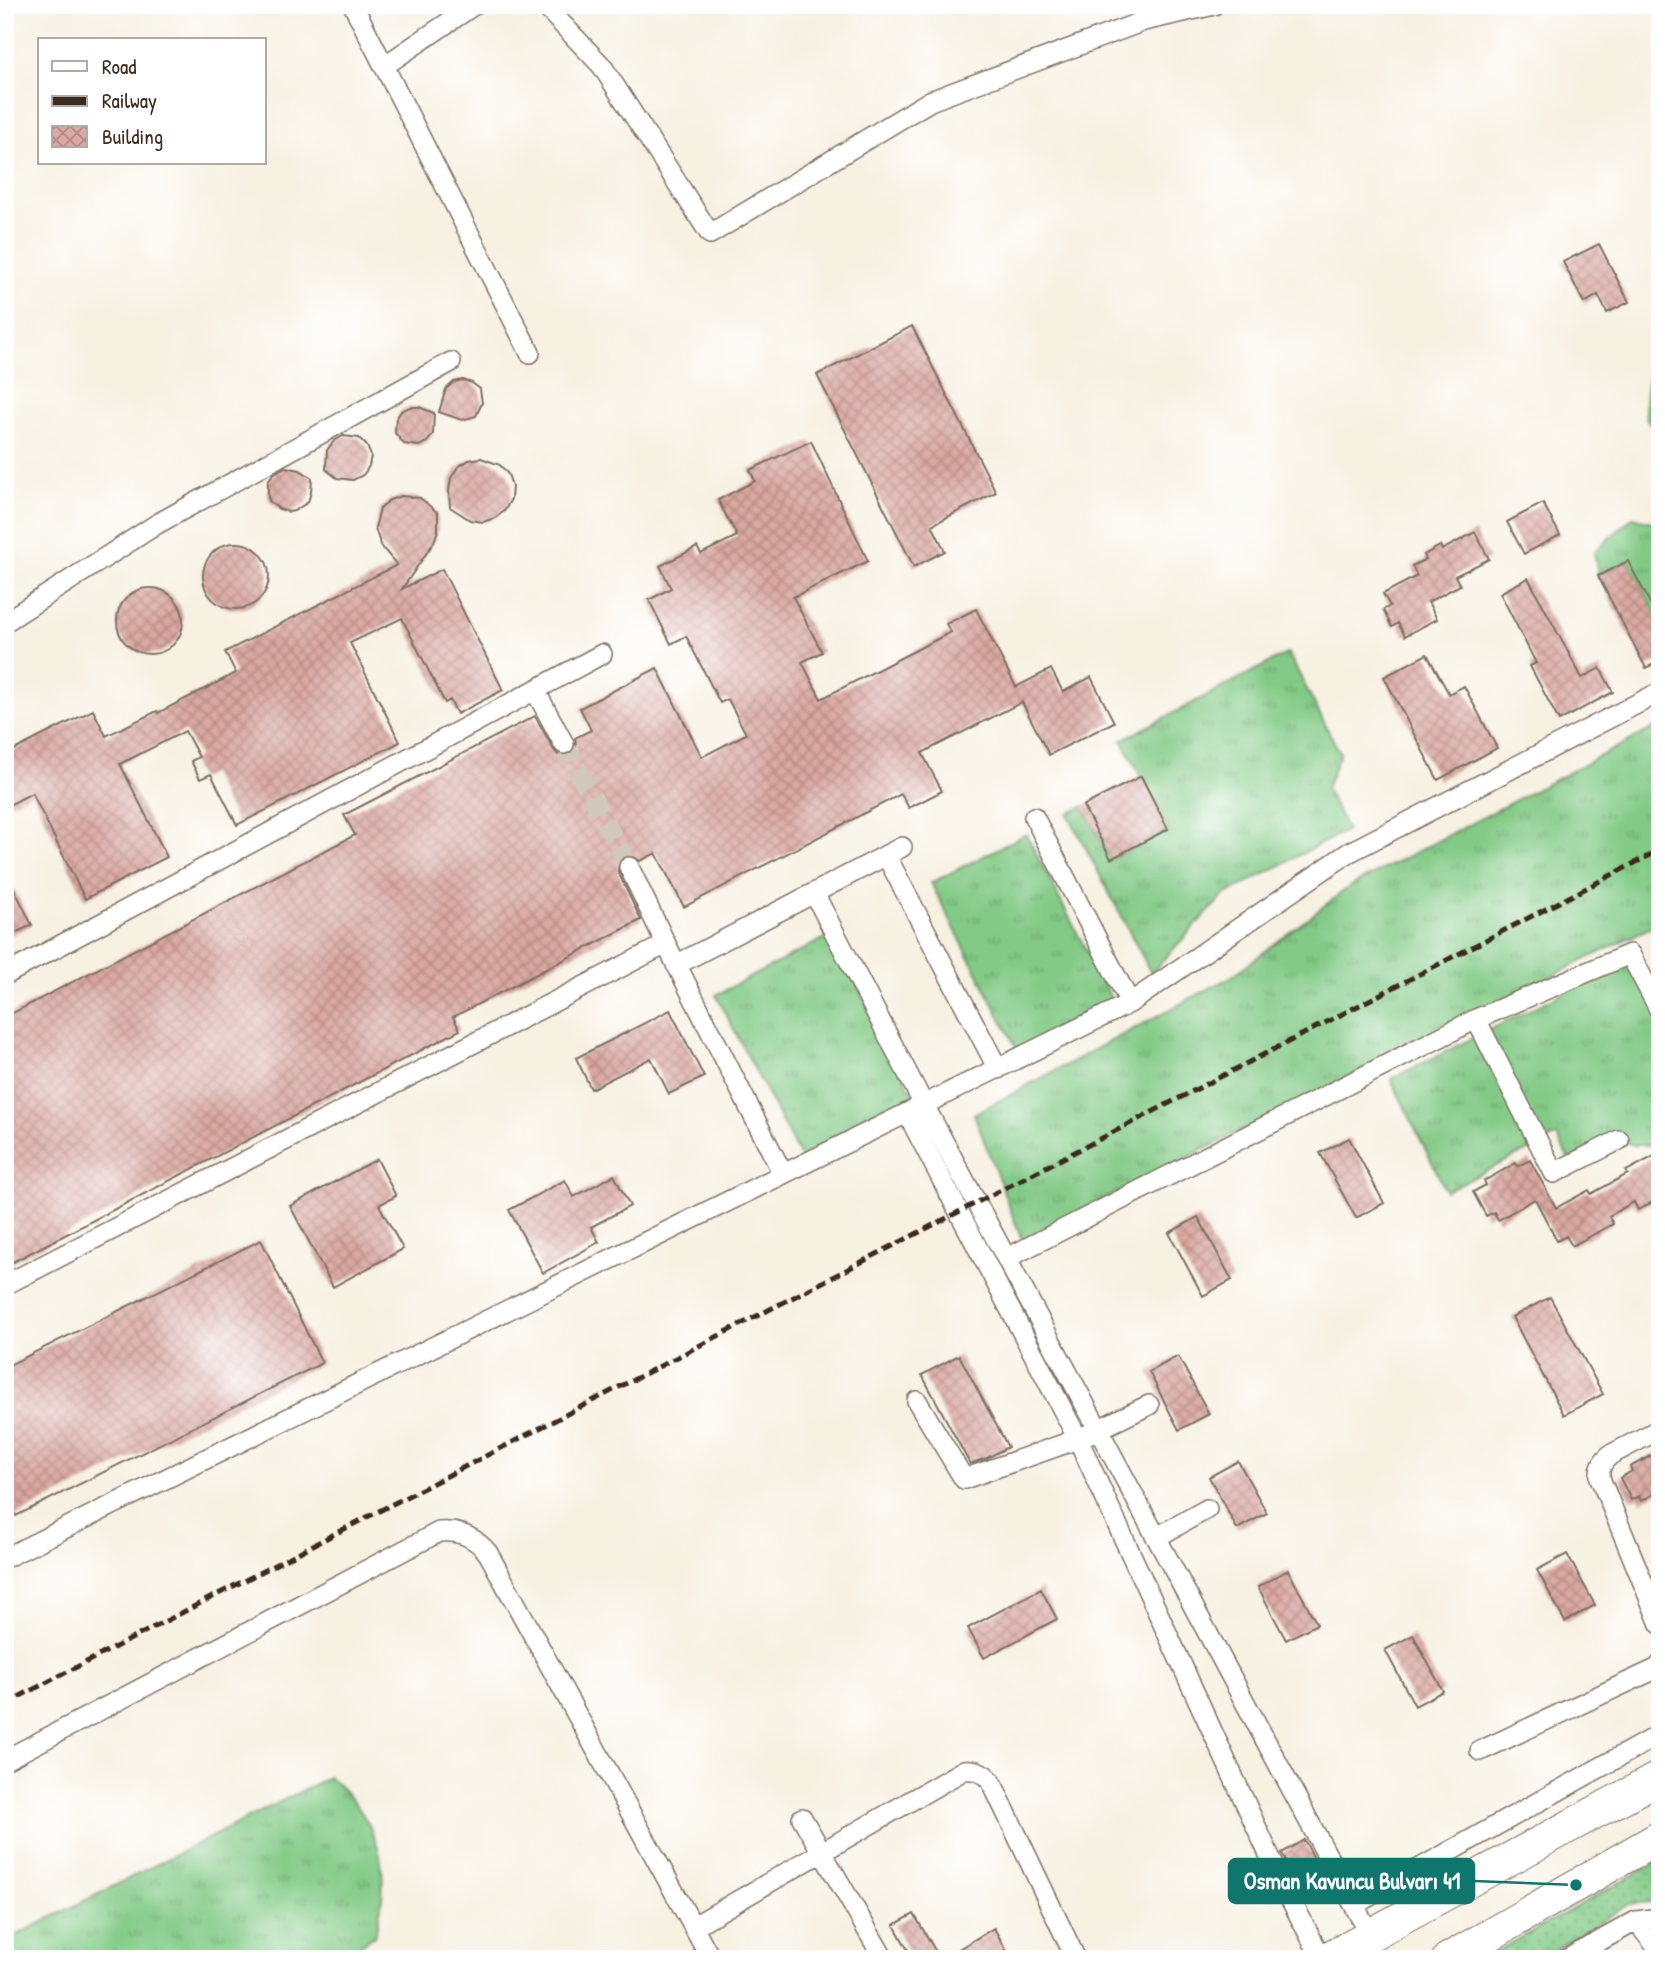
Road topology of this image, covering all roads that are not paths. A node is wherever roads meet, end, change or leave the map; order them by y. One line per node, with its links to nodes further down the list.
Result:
1 (354, 5): 5 (street)
2 (474, 5): 5 (street)
3 (544, 5): 4 (street)
4 (1214, 5)
5 (384, 66): 6 (street)
6 (530, 353)
7 (451, 362): 8 (street)
8 (5, 622)
9 (602, 654): 10 (street)
10 (535, 690): 12 (street); 18 (street)
11 (1660, 692): 19 (street)
12 (564, 744)
13 (1034, 817): 19 (street)
14 (629, 867): 16 (street)
15 (814, 893): 17 (street); 22 (street); 23 (street)
16 (666, 944): 17 (street); 27 (street)
17 (676, 965): 25 (street)
18 (5, 975)
19 (1130, 1003): 22 (street)
20 (1660, 1011): 21 (street)
21 (1476, 1019): 24 (street); 26 (street)
22 (998, 1069): 23 (street)
23 (916, 1109): 25 (street); 26 (street); 32 (street)
24 (1619, 1140)
25 (776, 1178): 35 (street)
26 (1007, 1258): 30 (street)
27 (5, 1285)
28 (917, 1401): 32 (street)
29 (1149, 1405): 30 (street)
30 (1099, 1429): 32 (street); 34 (street)
31 (1660, 1429): 36 (street)
32 (1078, 1439): 54 (street)
33 (1207, 1509): 34 (street)
34 (1157, 1537): 45 (street)
35 (8, 1551)
36 (1660, 1624)
37 (1660, 1665): 39 (street)
38 (1660, 1734): 45 (street)
39 (1480, 1751)
40 (5, 1760): 48 (street)
41 (1660, 1777): 49 (highway)
42 (802, 1818): 44 (street)
43 (1660, 1837): 55 (highway)
44 (822, 1852): 48 (street); 52 (street); 53 (street)
45 (1354, 1905): 49 (street)
46 (1660, 1918): 47 (street)
47 (1636, 1921): 50 (street); 56 (street)
48 (694, 1927): 51 (street)
49 (1370, 1935): 54 (highway)
50 (1660, 1951)
51 (711, 1959)
52 (884, 1959)
53 (1076, 1959)
54 (1324, 1959)
55 (1448, 1959)
56 (1567, 1959)

